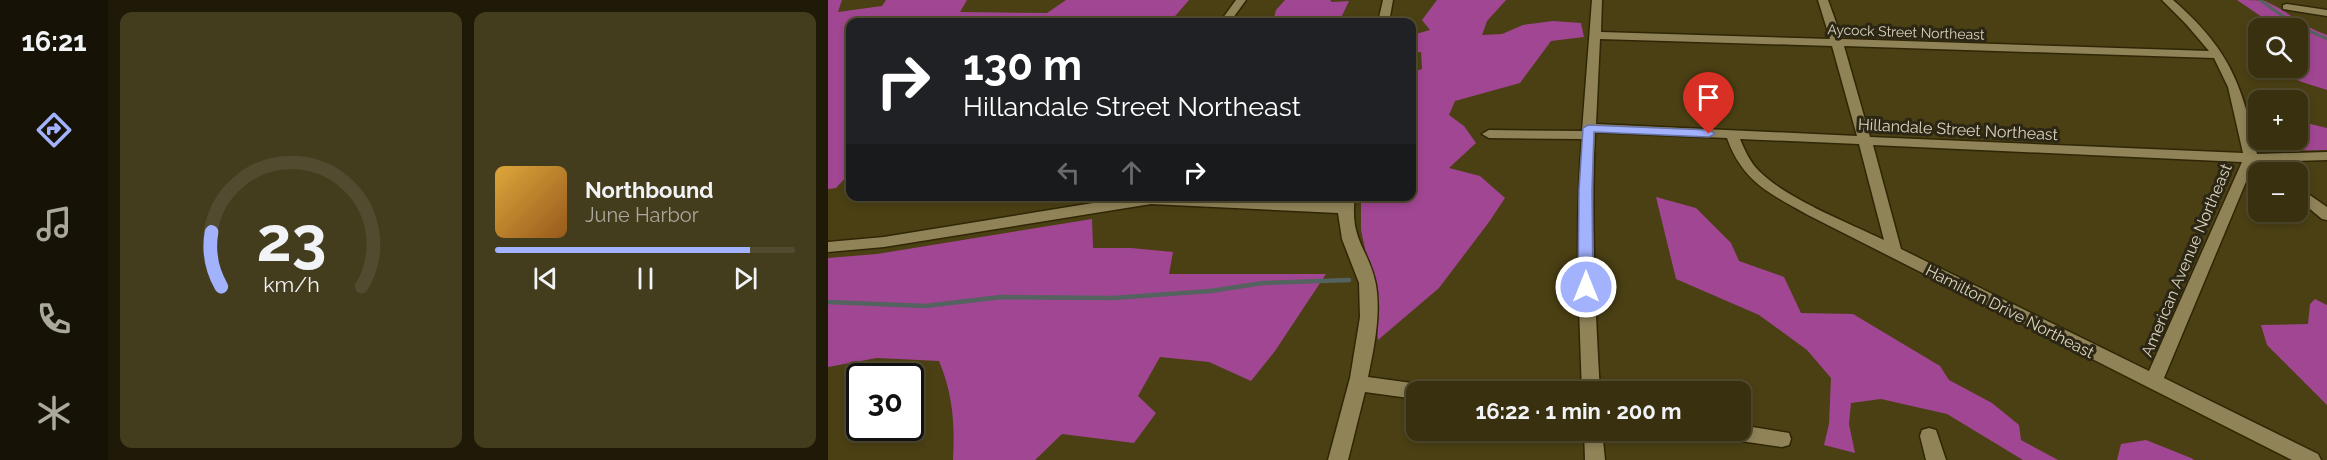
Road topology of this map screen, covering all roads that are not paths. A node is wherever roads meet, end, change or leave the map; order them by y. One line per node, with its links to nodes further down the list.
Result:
1 (1241, 0): 8 (street)
2 (1388, 0): 9 (street)
3 (1597, 0): 10 (street)
4 (1823, 0): 11 (street)
5 (2167, 0): 12 (street, American Avenue Northeast)
6 (2287, 7): 7 (street)
7 (2327, 13)
8 (1228, 18)
9 (1385, 18)
10 (1594, 35): 11 (street, Aycock Street Northeast); 13 (street)
11 (1838, 45): 12 (street, Aycock Street Northeast); 16 (street)
12 (2217, 55): 18 (street, American Avenue Northeast)
13 (1588, 132): 14 (street, Hillandale Street Northeast); 15 (street, Hillandale Street Northeast); 27 (street)
14 (1489, 134)
15 (1732, 135): 16 (street, Hillandale Street Northeast); 26 (street, Hamilton Drive Northeast)
16 (1865, 141): 18 (street, Hillandale Street Northeast); 26 (street)
17 (2327, 156): 18 (street, Hillandale Street Northeast)
18 (2252, 158): 19 (street); 28 (street, American Avenue Northeast)
19 (2258, 162)
20 (2308, 200): 24 (street)
21 (1128, 201): 25 (street)
22 (1304, 201): 23 (street)
23 (1346, 202): 29 (street)
24 (2327, 215)
25 (828, 247)
26 (1895, 253): 28 (street, Hamilton Drive Northeast)
27 (1590, 381)
28 (2153, 382): 38 (street, Hamilton Drive Northeast)
29 (1356, 383): 30 (street); 35 (street)
30 (1406, 390)
31 (1751, 434): 33 (street)
32 (1929, 436): 37 (street)
33 (1782, 439)
34 (1594, 441): 36 (street)
35 (1338, 460)
36 (1595, 460)
37 (1936, 460)
38 (2312, 460)

